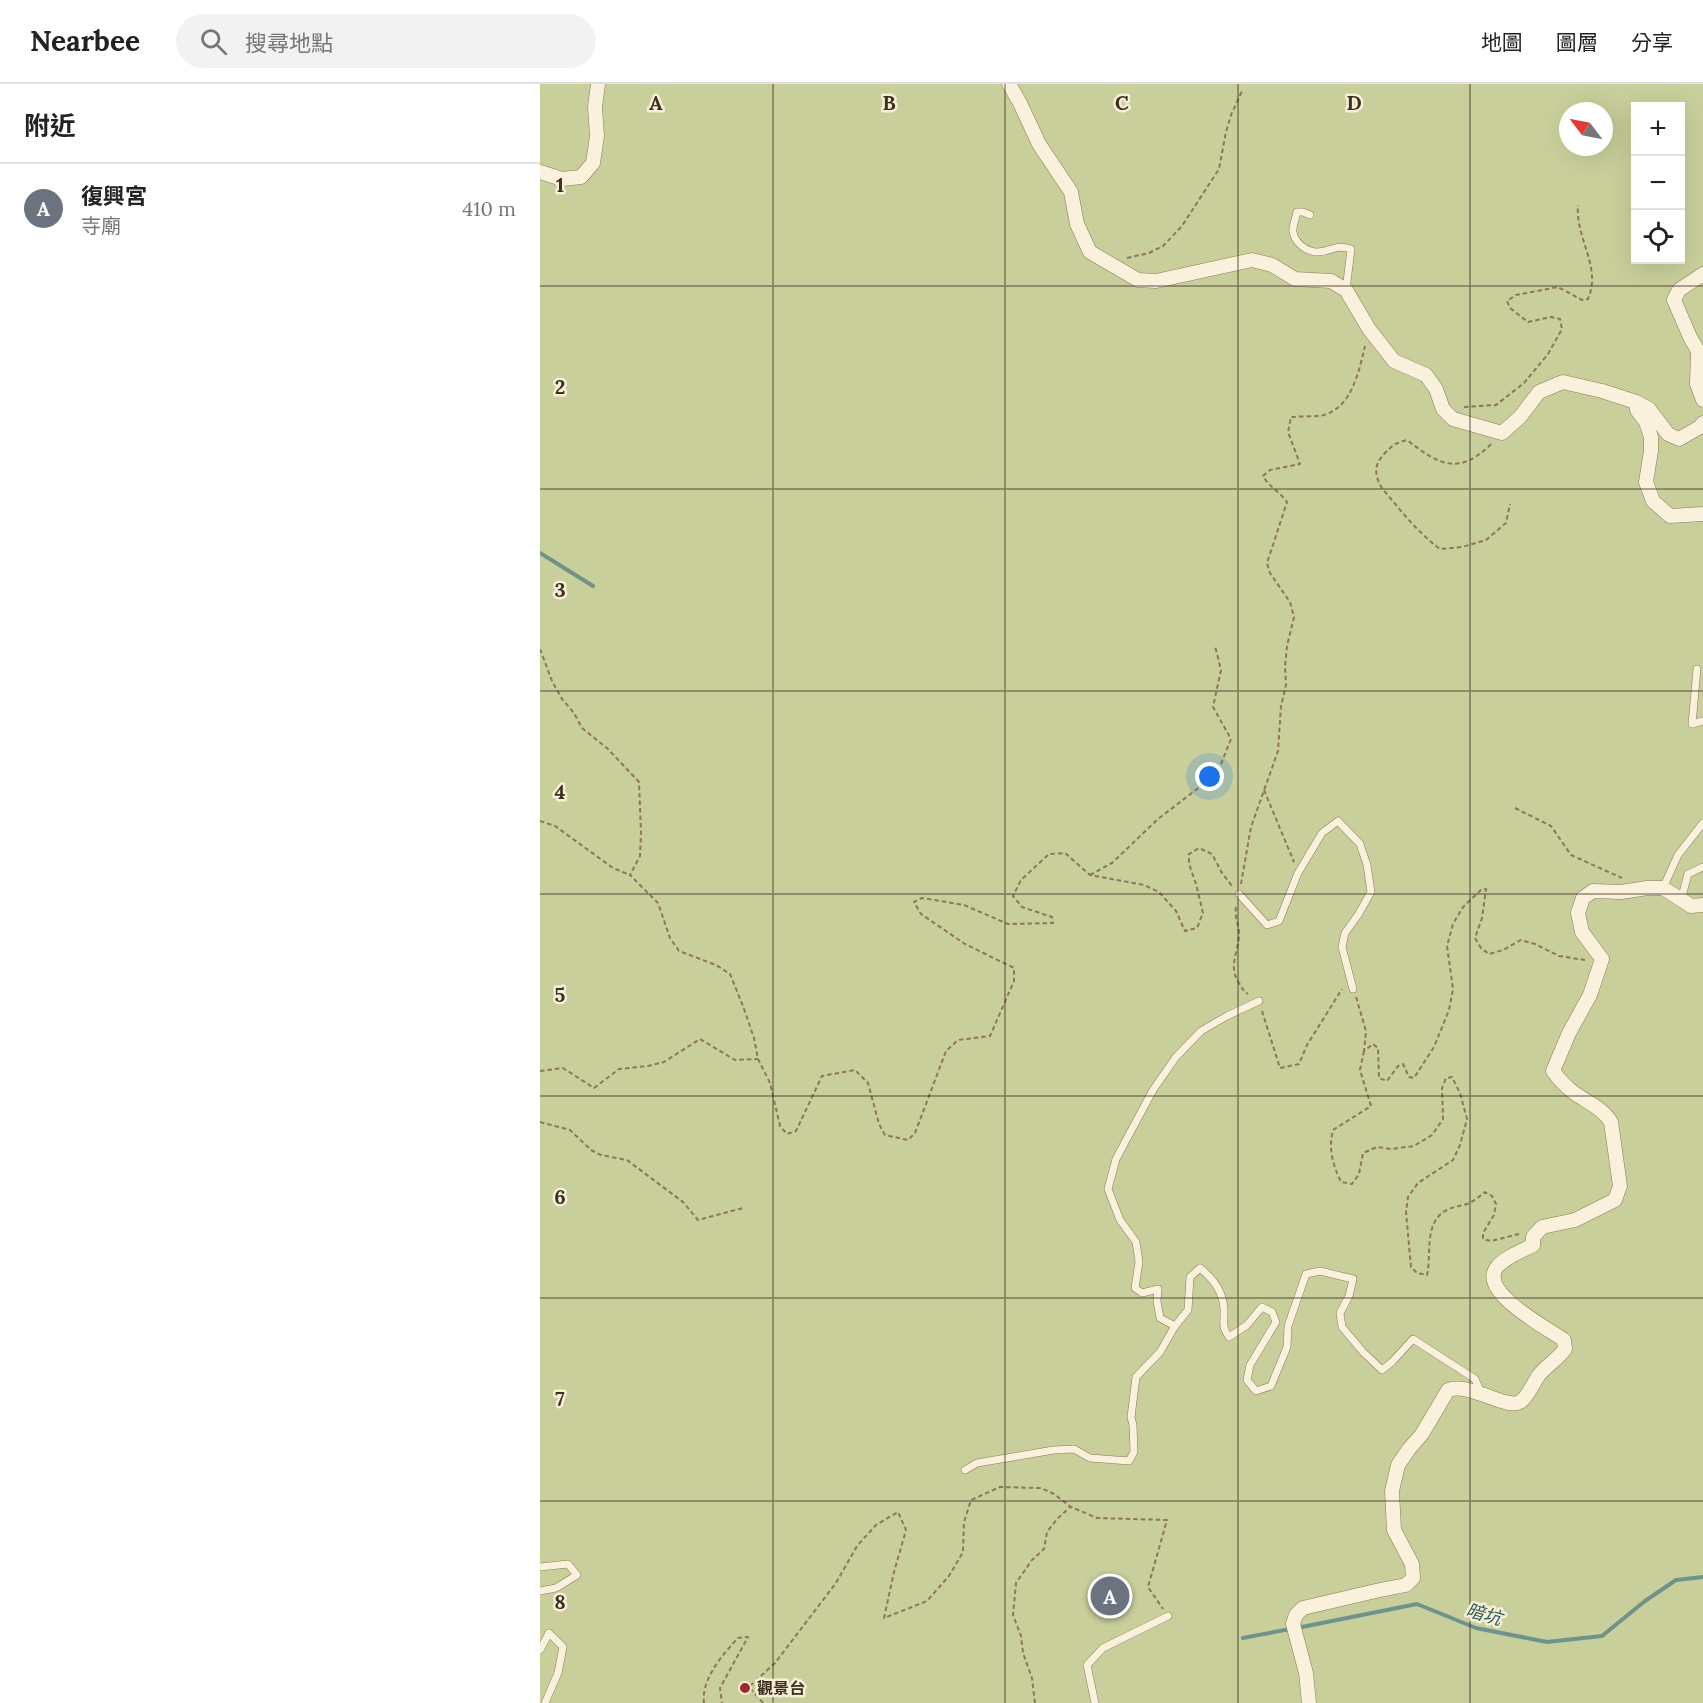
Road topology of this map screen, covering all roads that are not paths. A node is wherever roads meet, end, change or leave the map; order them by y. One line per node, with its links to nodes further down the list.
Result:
1 (598, 84): 3 (street)
2 (1009, 84): 6 (street)
3 (540, 172)
4 (1310, 215): 6 (lane)
5 (1703, 274): 7 (street)
6 (1346, 290): 8 (street)
7 (1703, 400)
8 (1636, 402): 9 (street); 10 (street)
9 (1703, 423)
10 (1703, 514)
11 (1697, 669): 12 (lane)
12 (1703, 720)
13 (1703, 823): 15 (lane)
14 (1703, 867): 17 (lane)
15 (1663, 888): 17 (street); 22 (street)
16 (1239, 894): 19 (lane)
17 (1681, 900): 18 (street)
18 (1703, 905)
19 (1353, 989)
20 (1259, 1000): 21 (lane)
21 (1175, 1326): 22 (lane); 23 (lane)
22 (1481, 1393): 30 (street)
23 (965, 1470)
24 (540, 1567): 25 (lane)
25 (540, 1591)
26 (1168, 1616): 29 (lane)
27 (540, 1650): 28 (lane)
28 (545, 1703)
29 (1095, 1703)
30 (1309, 1703)

